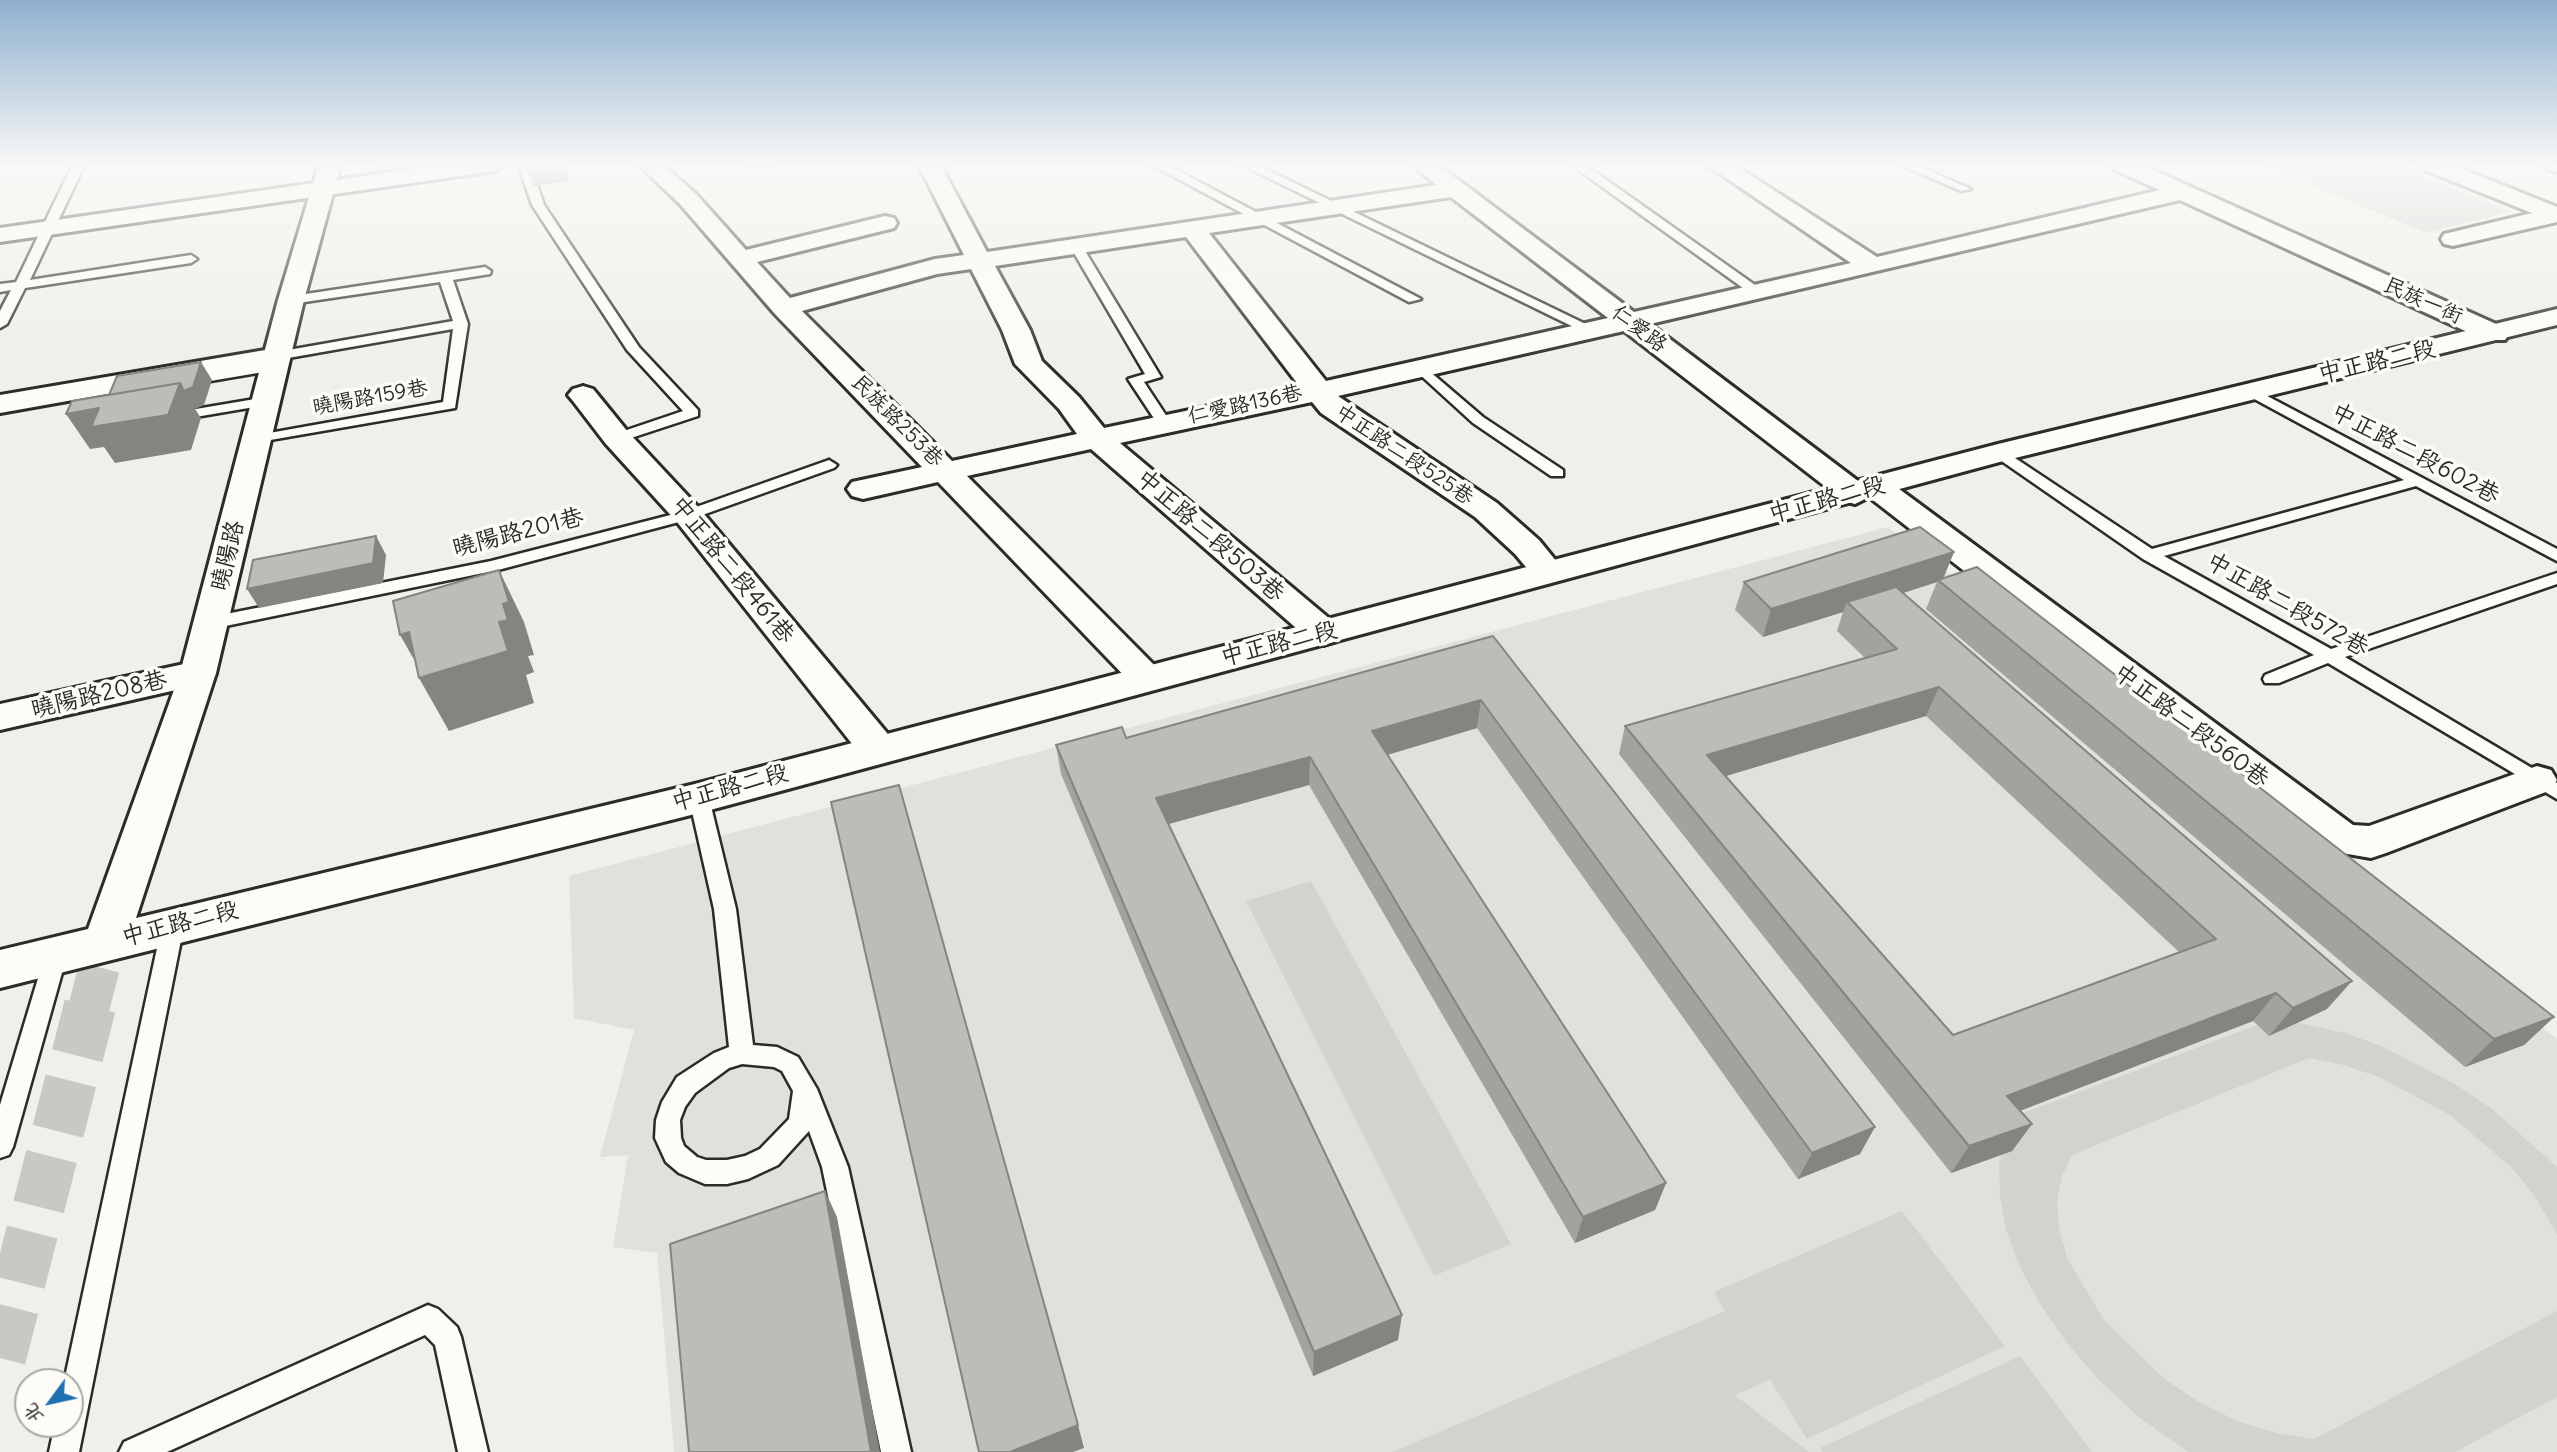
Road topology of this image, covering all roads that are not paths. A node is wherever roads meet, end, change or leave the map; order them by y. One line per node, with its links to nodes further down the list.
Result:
1 (21, 232): 18 (street)
2 (48, 232): 27 (lane)
3 (310, 232): 31 (street, 曉陽路)
4 (556, 232): 49 (lane)
5 (716, 232): 22 (street, 民族路253巷)
6 (850, 232): 22 (street)
7 (965, 232): 23 (street, 中正路二段503巷)
8 (1174, 232): 20 (street)
9 (1195, 232): 41 (street, 中正路二段525巷)
10 (1286, 232): 30 (lane)
11 (1386, 232): 37 (lane)
12 (1512, 232): 34 (street, 仁愛路)
13 (1672, 232): 29 (lane)
14 (1821, 232): 24 (street)
15 (2017, 232): 24 (street, 仁愛路136巷)
16 (2270, 232): 38 (street, 民族一街)
17 (2484, 232): 19 (street)
18 (0, 235)
19 (2453, 239)
20 (1076, 246): 23 (street); 48 (lane)
21 (191, 259): 27 (lane)
22 (740, 259): 32 (street, 民族路253巷)
23 (980, 261): 32 (street); 50 (street, 中正路二段503巷)
24 (1874, 266): 29 (street, 仁愛路136巷)
25 (485, 271): 26 (lane)
26 (445, 276): 31 (lane); 36 (lane, 曉陽路159巷)
27 (20, 285): 28 (lane); 35 (lane)
28 (0, 288)
29 (1755, 290): 34 (street, 仁愛路136巷)
30 (1414, 299)
31 (290, 300): 39 (street, 曉陽路)
32 (783, 308): 54 (street, 民族路253巷)
33 (2557, 317): 38 (street, 中正路二段)
34 (1628, 321): 37 (street, 仁愛路136巷); 58 (street, 仁愛路)
35 (0, 324)
36 (461, 324): 39 (lane); 51 (lane, 曉陽路159巷)
37 (1593, 331): 40 (street, 仁愛路136巷)
38 (2495, 334): 42 (street, 中正路二段)
39 (276, 361): 44 (street, 曉陽路); 45 (street); 46 (lane)
40 (1421, 368): 41 (street, 仁愛路136巷); 55 (lane)
41 (1317, 390): 48 (street, 仁愛路136巷); 62 (street, 中正路二段525巷)
42 (2252, 392): 52 (street, 中正路二段); 56 (lane, 中正路二段602巷)
43 (583, 395): 49 (street, 中正路二段461巷)
44 (267, 401): 47 (lane); 51 (street, 曉陽路)
45 (0, 404)
46 (77, 408)
47 (157, 420)
48 (1164, 423): 50 (street, 仁愛路136巷)
49 (617, 438): 59 (street, 中正路二段461巷)
50 (1096, 438): 54 (street, 仁愛路136巷); 65 (street, 中正路二段503巷)
51 (258, 440): 64 (street, 曉陽路)
52 (1998, 453): 58 (street, 中正路二段); 60 (lane, 中正路二段572巷)
53 (829, 465): 59 (lane, 曉陽路201巷)
54 (948, 472): 57 (street, 仁愛路136巷); 68 (street, 民族路253巷)
55 (1557, 473)
56 (2418, 481): 60 (lane); 61 (lane, 中正路二段602巷)
57 (863, 489)
58 (1866, 490): 62 (street, 中正路二段); 72 (street, 中正路二段560巷)
59 (688, 516): 64 (lane, 曉陽路201巷); 71 (street, 中正路二段461巷)
60 (2149, 555): 66 (lane, 中正路二段572巷)
61 (2557, 556)
62 (1548, 572): 65 (street, 中正路二段)
63 (2557, 578): 66 (lane)
64 (211, 623): 67 (street, 曉陽路)
65 (1324, 633): 68 (street, 中正路二段)
66 (2329, 656): 69 (lane); 72 (lane, 中正路二段572巷)
67 (198, 673): 70 (street, 曉陽路208巷); 75 (street, 曉陽路)
68 (1147, 677): 71 (street, 中正路二段)
69 (2272, 679)
70 (0, 717)
71 (878, 749): 73 (street, 中正路二段)
72 (2550, 781)
73 (699, 797): 74 (street, 中正路二段); 78 (lane)
74 (173, 925): 75 (street, 中正路二段); 81 (lane)
75 (106, 942): 76 (street, 中正路二段)
76 (56, 955): 77 (street, 中正路二段); 80 (lane)
77 (0, 969)
78 (742, 1054): 79 (lane); 79 (lane)
79 (805, 1089): 84 (lane)
80 (0, 1147)
81 (82, 1368)
82 (134, 1452): 83 (lane)
83 (473, 1452)
84 (896, 1452)

